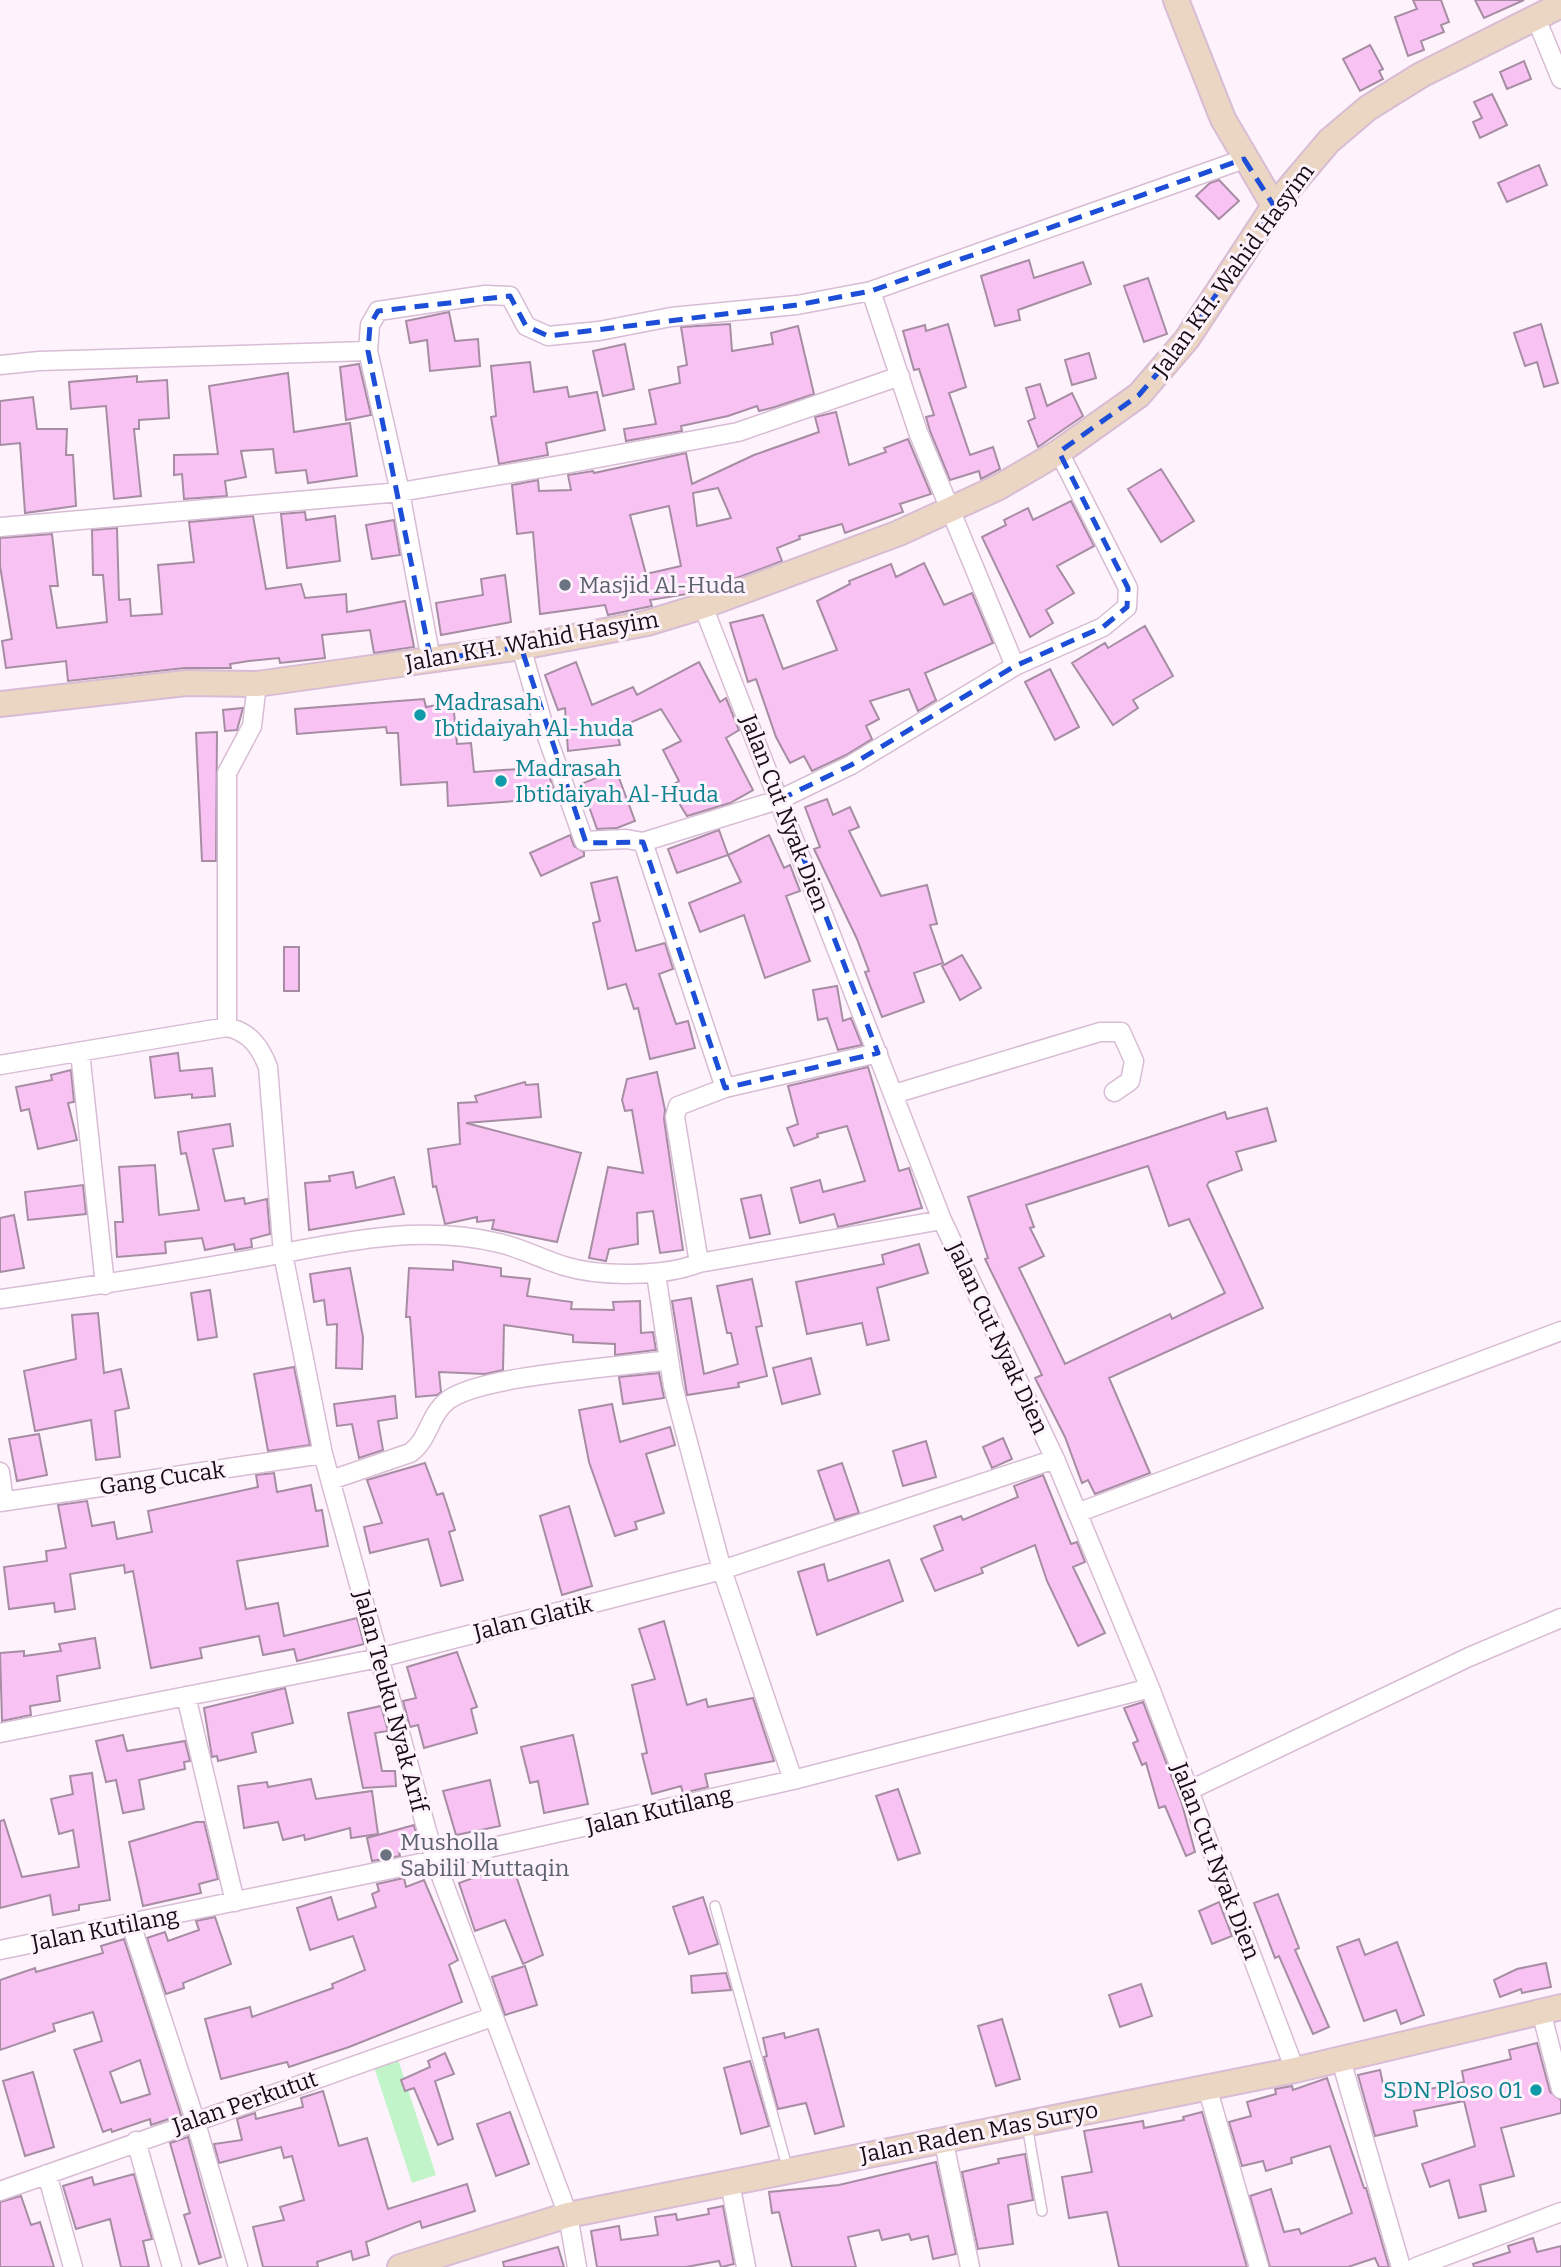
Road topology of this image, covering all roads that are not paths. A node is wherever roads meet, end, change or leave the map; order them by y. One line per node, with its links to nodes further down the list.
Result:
1 (1176, 0): 5 (street)
2 (1561, 5): 3 (street, Jalan KH. Wahid Hasyim)
3 (1536, 18): 4 (street); 6 (street, Jalan KH. Wahid Hasyim)
4 (1561, 79)
5 (1244, 159): 6 (street); 7 (street)
6 (1274, 206): 11 (street, Jalan KH. Wahid Hasyim)
7 (872, 290): 8 (street); 10 (street)
8 (368, 351): 9 (street); 12 (street)
9 (0, 365)
10 (900, 376): 12 (street); 13 (street)
11 (1059, 452): 13 (street, Jalan KH. Wahid Hasyim); 18 (street)
12 (400, 492): 14 (street); 17 (street)
13 (951, 508): 15 (street, Jalan KH. Wahid Hasyim); 18 (street)
14 (0, 527)
15 (703, 606): 16 (street, Jalan KH. Wahid Hasyim); 21 (street, Jalan Cut Nyak Dien)
16 (521, 647): 17 (street, Jalan KH. Wahid Hasyim); 22 (street)
17 (431, 660): 19 (street, Jalan KH. Wahid Hasyim)
18 (1015, 666): 21 (street)
19 (257, 684): 20 (street, Jalan KH. Wahid Hasyim); 23 (street)
20 (0, 704)
21 (781, 799): 22 (street); 25 (street, Jalan Cut Nyak Dien)
22 (643, 842): 27 (street)
23 (227, 1027): 24 (street); 31 (street, Jalan Teuku Nyak Arif)
24 (80, 1052): 26 (street); 34 (street)
25 (878, 1054): 27 (street); 29 (street, Jalan Cut Nyak Dien)
26 (0, 1065)
27 (725, 1088): 32 (street)
28 (1114, 1093): 29 (street)
29 (894, 1094): 30 (street, Jalan Cut Nyak Dien)
30 (942, 1220): 32 (street); 39 (street, Jalan Cut Nyak Dien)
31 (283, 1254): 33 (street); 34 (street); 38 (street, Jalan Teuku Nyak Arif)
32 (699, 1264): 33 (street)
33 (656, 1274): 37 (street)
34 (105, 1285): 35 (street)
35 (0, 1300)
36 (1561, 1331): 43 (street)
37 (669, 1360): 41 (street); 44 (street)
38 (323, 1454): 41 (street, Jalan Teuku Nyak Arif); 42 (street, Gang Cucak)
39 (1055, 1460): 43 (street, Jalan Cut Nyak Dien); 44 (street, Jalan Glatik)
40 (0, 1472): 42 (street)
41 (331, 1480): 46 (street, Jalan Teuku Nyak Arif)
42 (2, 1501)
43 (1077, 1513): 47 (street, Jalan Cut Nyak Dien)
44 (722, 1570): 46 (street, Jalan Glatik); 50 (street)
45 (1561, 1618): 51 (street)
46 (379, 1658): 48 (street, Jalan Glatik); 52 (street, Jalan Teuku Nyak Arif)
47 (1150, 1688): 50 (street, Jalan Kutilang); 51 (street, Jalan Cut Nyak Dien)
48 (186, 1696): 49 (street, Jalan Glatik); 53 (street)
49 (0, 1733)
50 (793, 1780): 52 (street, Jalan Kutilang)
51 (1189, 1790): 60 (street, Jalan Cut Nyak Dien)
52 (435, 1860): 53 (street, Jalan Kutilang); 58 (street, Jalan Teuku Nyak Arif)
53 (235, 1902): 55 (street, Jalan Kutilang)
54 (715, 1906): 67 (lane)
55 (131, 1924): 56 (street, Jalan Kutilang); 63 (street)
56 (0, 1950)
57 (1551, 2009): 59 (street, Jalan Raden Mas Suryo); 62 (street)
58 (492, 2017): 63 (street, Jalan Perkutut); 73 (street, Jalan Teuku Nyak Arif)
59 (1341, 2060): 60 (street, Jalan Raden Mas Suryo); 82 (street)
60 (1295, 2070): 61 (street, Jalan Raden Mas Suryo)
61 (1207, 2087): 64 (street, Jalan Raden Mas Suryo); 81 (street)
62 (1561, 2089)
63 (195, 2120): 66 (street, Jalan Perkutut); 76 (street)
64 (1027, 2124): 65 (street, Jalan Raden Mas Suryo); 71 (lane)
65 (943, 2138): 67 (street, Jalan Raden Mas Suryo); 80 (street)
66 (136, 2141): 68 (street, Jalan Perkutut); 75 (street)
67 (788, 2171): 69 (street, Jalan Raden Mas Suryo)
68 (47, 2174): 70 (street, Jalan Perkutut); 74 (street)
69 (730, 2183): 73 (street, Jalan Raden Mas Suryo); 79 (street)
70 (0, 2191)
71 (1042, 2211)
72 (1561, 2212): 83 (street)
73 (568, 2215): 77 (street, Jalan Raden Mas Suryo); 78 (street, Jalan Teuku Nyak Arif)
74 (73, 2267)
75 (172, 2267)
76 (238, 2267)
77 (400, 2267)
78 (576, 2267)
79 (746, 2267)
80 (970, 2267)
81 (1259, 2267)
82 (1401, 2267)
83 (1416, 2267)

